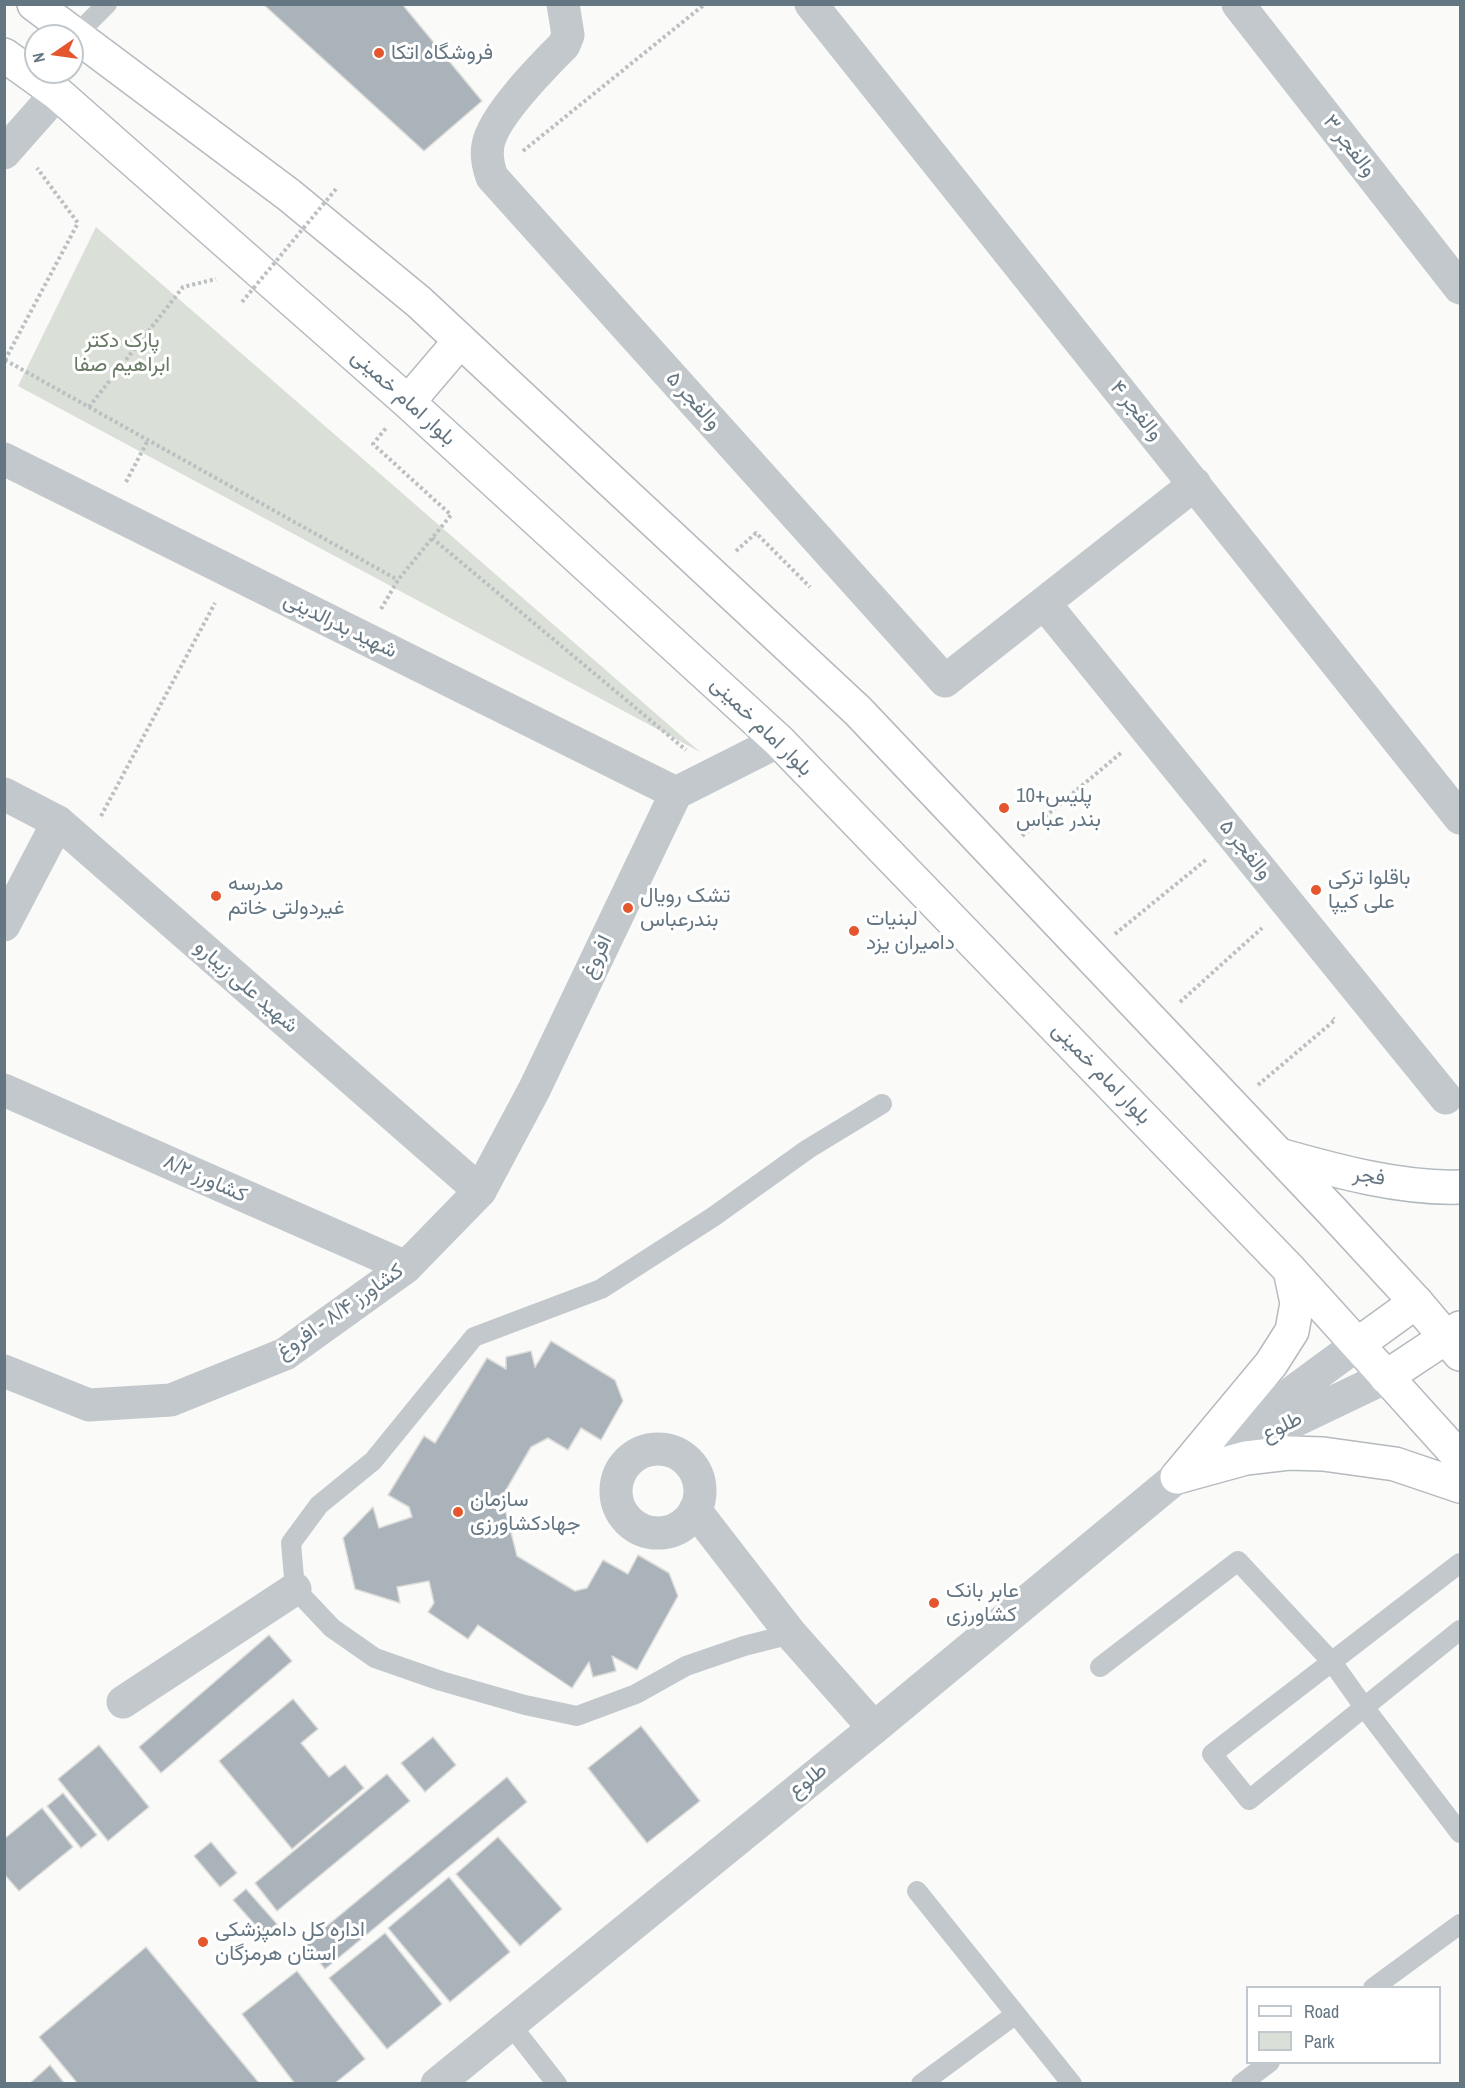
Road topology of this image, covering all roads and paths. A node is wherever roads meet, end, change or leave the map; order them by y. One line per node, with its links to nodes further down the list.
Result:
1 (34, 4): 7 (main road)
2 (107, 4): 8 (lane)
3 (563, 4): 13 (street)
4 (705, 4): 13 (path)
5 (811, 4): 24 (street, والفجر ۴)
6 (1238, 4): 16 (street, والفجر ۳)
7 (60, 24)
8 (84, 27)
9 (84, 43): 18 (main road)
10 (4, 55): 11 (main road, بلوار امام خمینی)
11 (57, 93): 12 (street); 20 (main road, بلوار امام خمینی)
12 (11, 146): 19 (path)
13 (492, 177): 31 (street, والفجر ۵)
14 (336, 189): 17 (path, bridge)
15 (217, 279): 21 (path)
16 (1461, 288)
17 (242, 302)
18 (460, 341): 20 (main road); 28 (main road)
19 (5, 360): 21 (path)
20 (408, 402): 26 (path); 33 (main road, بلوار امام خمینی)
21 (89, 407): 22 (path)
22 (148, 440): 25 (path); 29 (path)
23 (4, 459): 25 (street, شهید بدرالدینی)
24 (1195, 484): 31 (street, والفجر ۵); 40 (street, والفجر ۴)
25 (111, 512): 27 (street, شهید بدرالدینی)
26 (432, 538): 29 (path); 37 (path)
27 (232, 572): 32 (street, شهید بدرالدینی); 42 (path)
28 (711, 574): 30 (path); 44 (main road)
29 (398, 580): 32 (path)
30 (814, 590)
31 (1044, 603): 55 (street, والفجر ۵)
32 (364, 638): 38 (street, شهید بدرالدینی)
33 (779, 741): 37 (street); 62 (main road, بلوار امام خمینی)
34 (1116, 742): 35 (path)
35 (1123, 752): 36 (path); 44 (path)
36 (1130, 760)
37 (714, 774): 38 (street)
38 (676, 793): 60 (street, افروغ)
39 (4, 794): 41 (street, شهید علی زیبارو)
40 (1461, 818)
41 (58, 822): 42 (street, شهید علی زیبارو); 48 (street)
42 (86, 846): 60 (street, شهید علی زیبارو)
43 (1200, 850): 45 (path)
44 (996, 857): 51 (main road)
45 (1207, 858): 46 (path); 51 (path)
46 (1214, 867)
47 (1255, 919): 49 (path)
48 (4, 925)
49 (1262, 928): 50 (path); 53 (path)
50 (1269, 937)
51 (1089, 955): 53 (main road)
52 (1327, 1011): 57 (path)
53 (1155, 1024): 57 (main road)
54 (4, 1090): 61 (street, کشاورز ۸/۲)
55 (1446, 1098)
56 (882, 1104): 73 (lane)
57 (1234, 1107): 58 (main road)
58 (1279, 1155): 59 (main road, فجر); 63 (main road)
59 (1461, 1187)
60 (480, 1191): 61 (street, کشاورز ۸/۴ - افروغ)
61 (406, 1267): 66 (street, کشاورز ۸/۴ - افروغ)
62 (1290, 1270): 65 (main road, بلوار امام خمینی); 69 (main road)
63 (1416, 1302): 64 (main road); 65 (main road)
64 (1456, 1340): 67 (main road)
65 (1358, 1344): 67 (main road, بلوار امام خمینی); 69 (street, طلوع)
66 (4, 1371)
67 (1386, 1377): 68 (main road, بلوار امام خمینی); 69 (street, طلوع)
68 (1461, 1458)
69 (1177, 1477): 70 (main road); 80 (street, طلوع)
70 (1461, 1486)
71 (695, 1510): 75 (street)
72 (1461, 1563): 76 (lane)
73 (295, 1589): 75 (lane); 78 (street)
74 (1461, 1630): 79 (lane)
75 (790, 1634): 80 (street)
76 (1332, 1662): 77 (lane); 79 (lane); 79 (lane)
77 (1101, 1667)
78 (123, 1702)
79 (1364, 1707): 81 (lane)
80 (874, 1728): 86 (street, طلوع)
81 (1461, 1833)
82 (917, 1891): 85 (lane)
83 (1461, 1924): 84 (lane)
84 (1376, 1986)
85 (1016, 2014): 90 (lane); 91 (lane)
86 (510, 2024): 88 (street, طلوع); 89 (lane)
87 (1267, 2064): 92 (lane)
88 (437, 2084)
89 (557, 2084)
90 (921, 2084)
91 (1072, 2084)
92 (1241, 2084)

